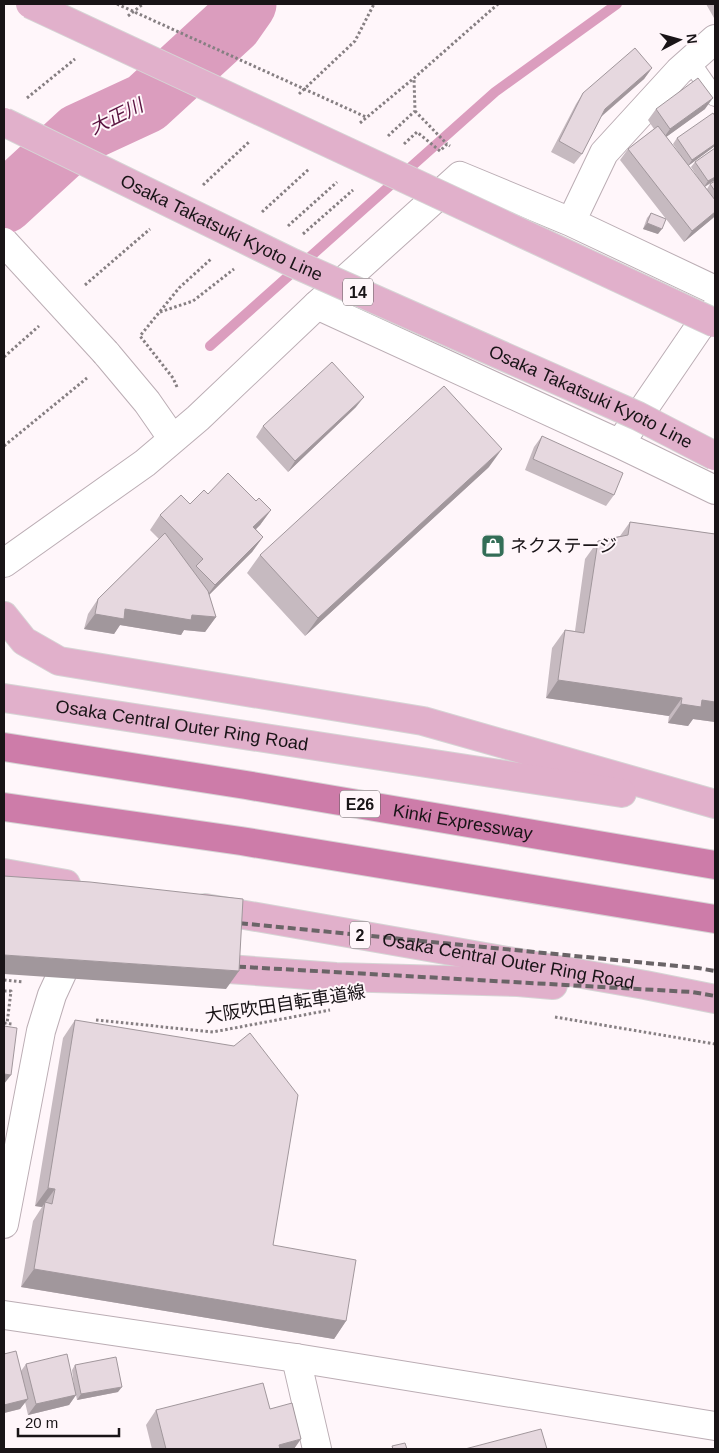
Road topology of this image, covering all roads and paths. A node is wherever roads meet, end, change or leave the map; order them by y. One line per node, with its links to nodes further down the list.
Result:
1 (30, 4): 28 (main road, bridge)
2 (117, 4): 9 (path, bridge)
3 (498, 4): 6 (path)
4 (715, 40): 5 (street)
5 (690, 61): 7 (lane); 19 (street)
6 (414, 78): 8 (path); 9 (path)
7 (715, 97)
8 (415, 111): 13 (path); 14 (path)
9 (366, 118): 11 (path)
10 (4, 122): 34 (main road, Osaka Takatsuki Kyoto Line / 14, bridge)
11 (358, 124)
12 (418, 132): 14 (path)
13 (387, 137)
14 (447, 144): 15 (path)
15 (456, 150)
16 (315, 163): 18 (path)
17 (338, 181): 20 (path)
18 (258, 216)
19 (572, 222): 24 (street); 25 (street)
20 (281, 231)
21 (4, 242): 29 (street, bridge)
22 (215, 255): 27 (path)
23 (237, 266): 27 (path)
24 (715, 290)
25 (317, 305): 31 (street); 32 (street)
26 (715, 310): 32 (street)
27 (159, 313): 30 (path)
28 (715, 323)
29 (98, 364): 31 (street); 33 (path)
30 (181, 394)
31 (172, 438): 36 (street)
32 (620, 444): 35 (street)
33 (4, 446)
34 (715, 456)
35 (715, 490)
36 (4, 564)
37 (4, 616): 40 (main road)
38 (4, 698): 40 (main road, Osaka Central Outer Ring Road)
39 (4, 747): 42 (highway, Kinki Expressway / E26)
40 (715, 806)
41 (4, 807): 46 (highway)
42 (715, 865)
43 (4, 873): 44 (main road)
44 (91, 888)
45 (179, 903): 50 (main road, Osaka Central Outer Ring Road / 2)
46 (715, 919)
47 (42, 953): 48 (main road)
48 (80, 957): 58 (street)
49 (179, 965): 50 (main road)
50 (645, 984): 52 (main road, Osaka Central Outer Ring Road / 2)
51 (4, 990): 56 (path)
52 (715, 999)
53 (334, 1009): 55 (path, 大阪吹田自転車道線)
54 (551, 1017): 57 (path)
55 (96, 1020)
56 (7, 1024)
57 (715, 1044)
58 (4, 1224)
59 (4, 1315): 60 (street)
60 (296, 1358): 61 (street); 62 (street)
61 (715, 1426)
62 (317, 1449)

